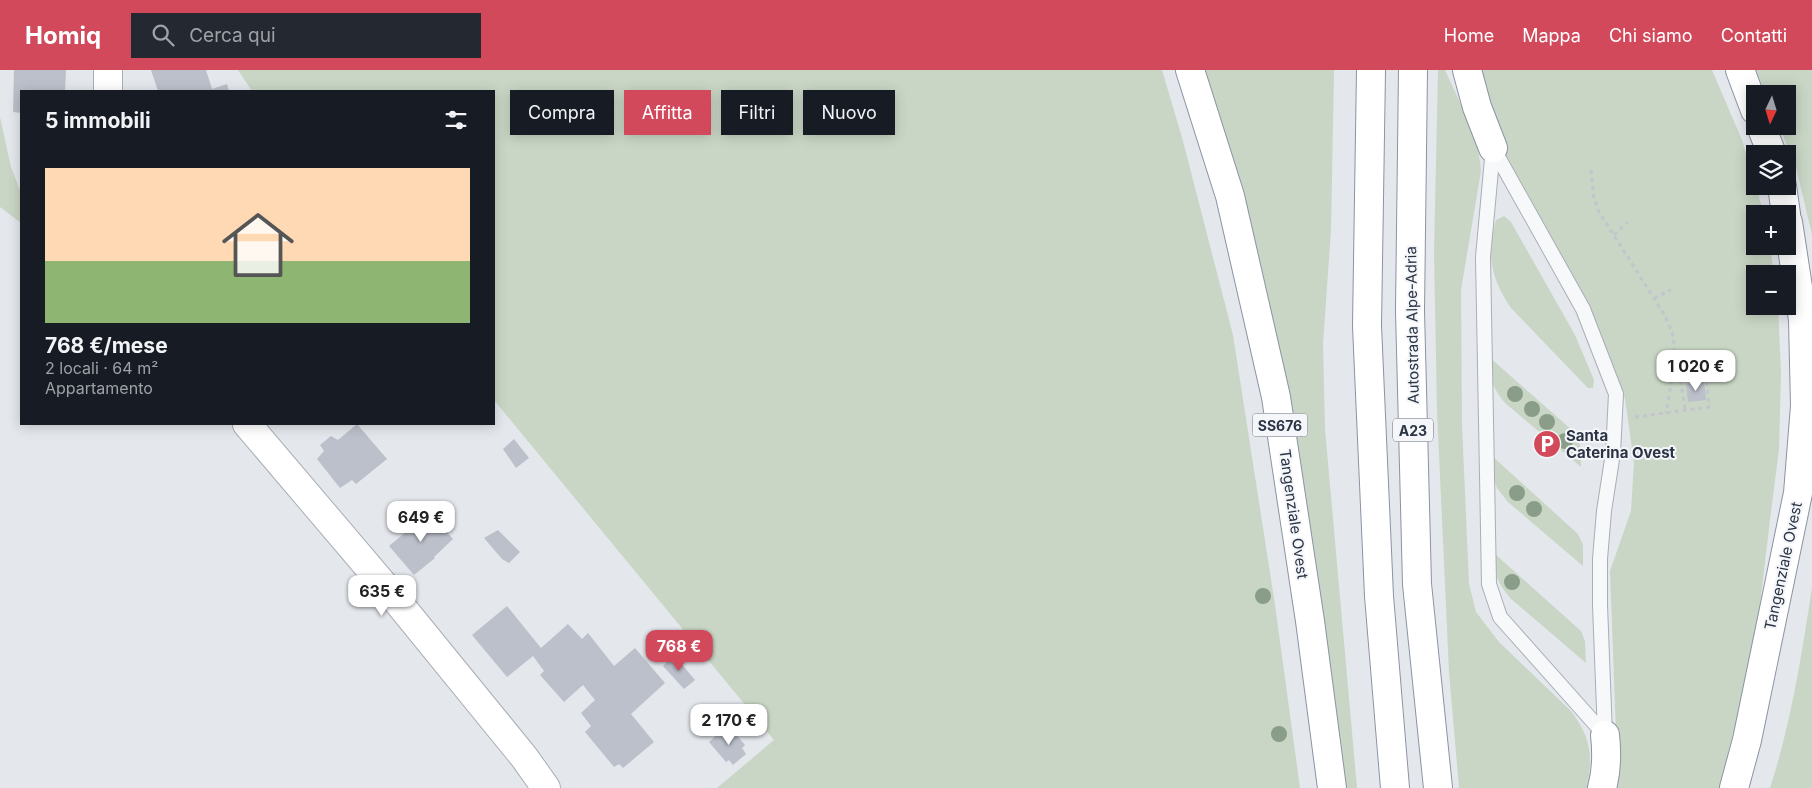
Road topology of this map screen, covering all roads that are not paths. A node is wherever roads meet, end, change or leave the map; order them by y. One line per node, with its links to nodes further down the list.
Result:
1 (108, 70): 8 (main road)
2 (1190, 70): 14 (main road, Tangenziale Ovest / SS676)
3 (1371, 70): 15 (main road, A23)
4 (1413, 70): 16 (main road, Autostrada Alpe-Adria / A23)
5 (1467, 70): 9 (main road)
6 (1740, 70): 7 (main road)
7 (1746, 86)
8 (108, 90)
9 (1493, 148): 12 (lane); 12 (lane)
10 (1793, 255): 18 (main road, Tangenziale Ovest)
11 (248, 425): 13 (main road)
12 (1605, 735): 17 (main road)
13 (546, 788)
14 (1332, 788)
15 (1395, 788)
16 (1438, 788)
17 (1602, 788)
18 (1734, 788)

